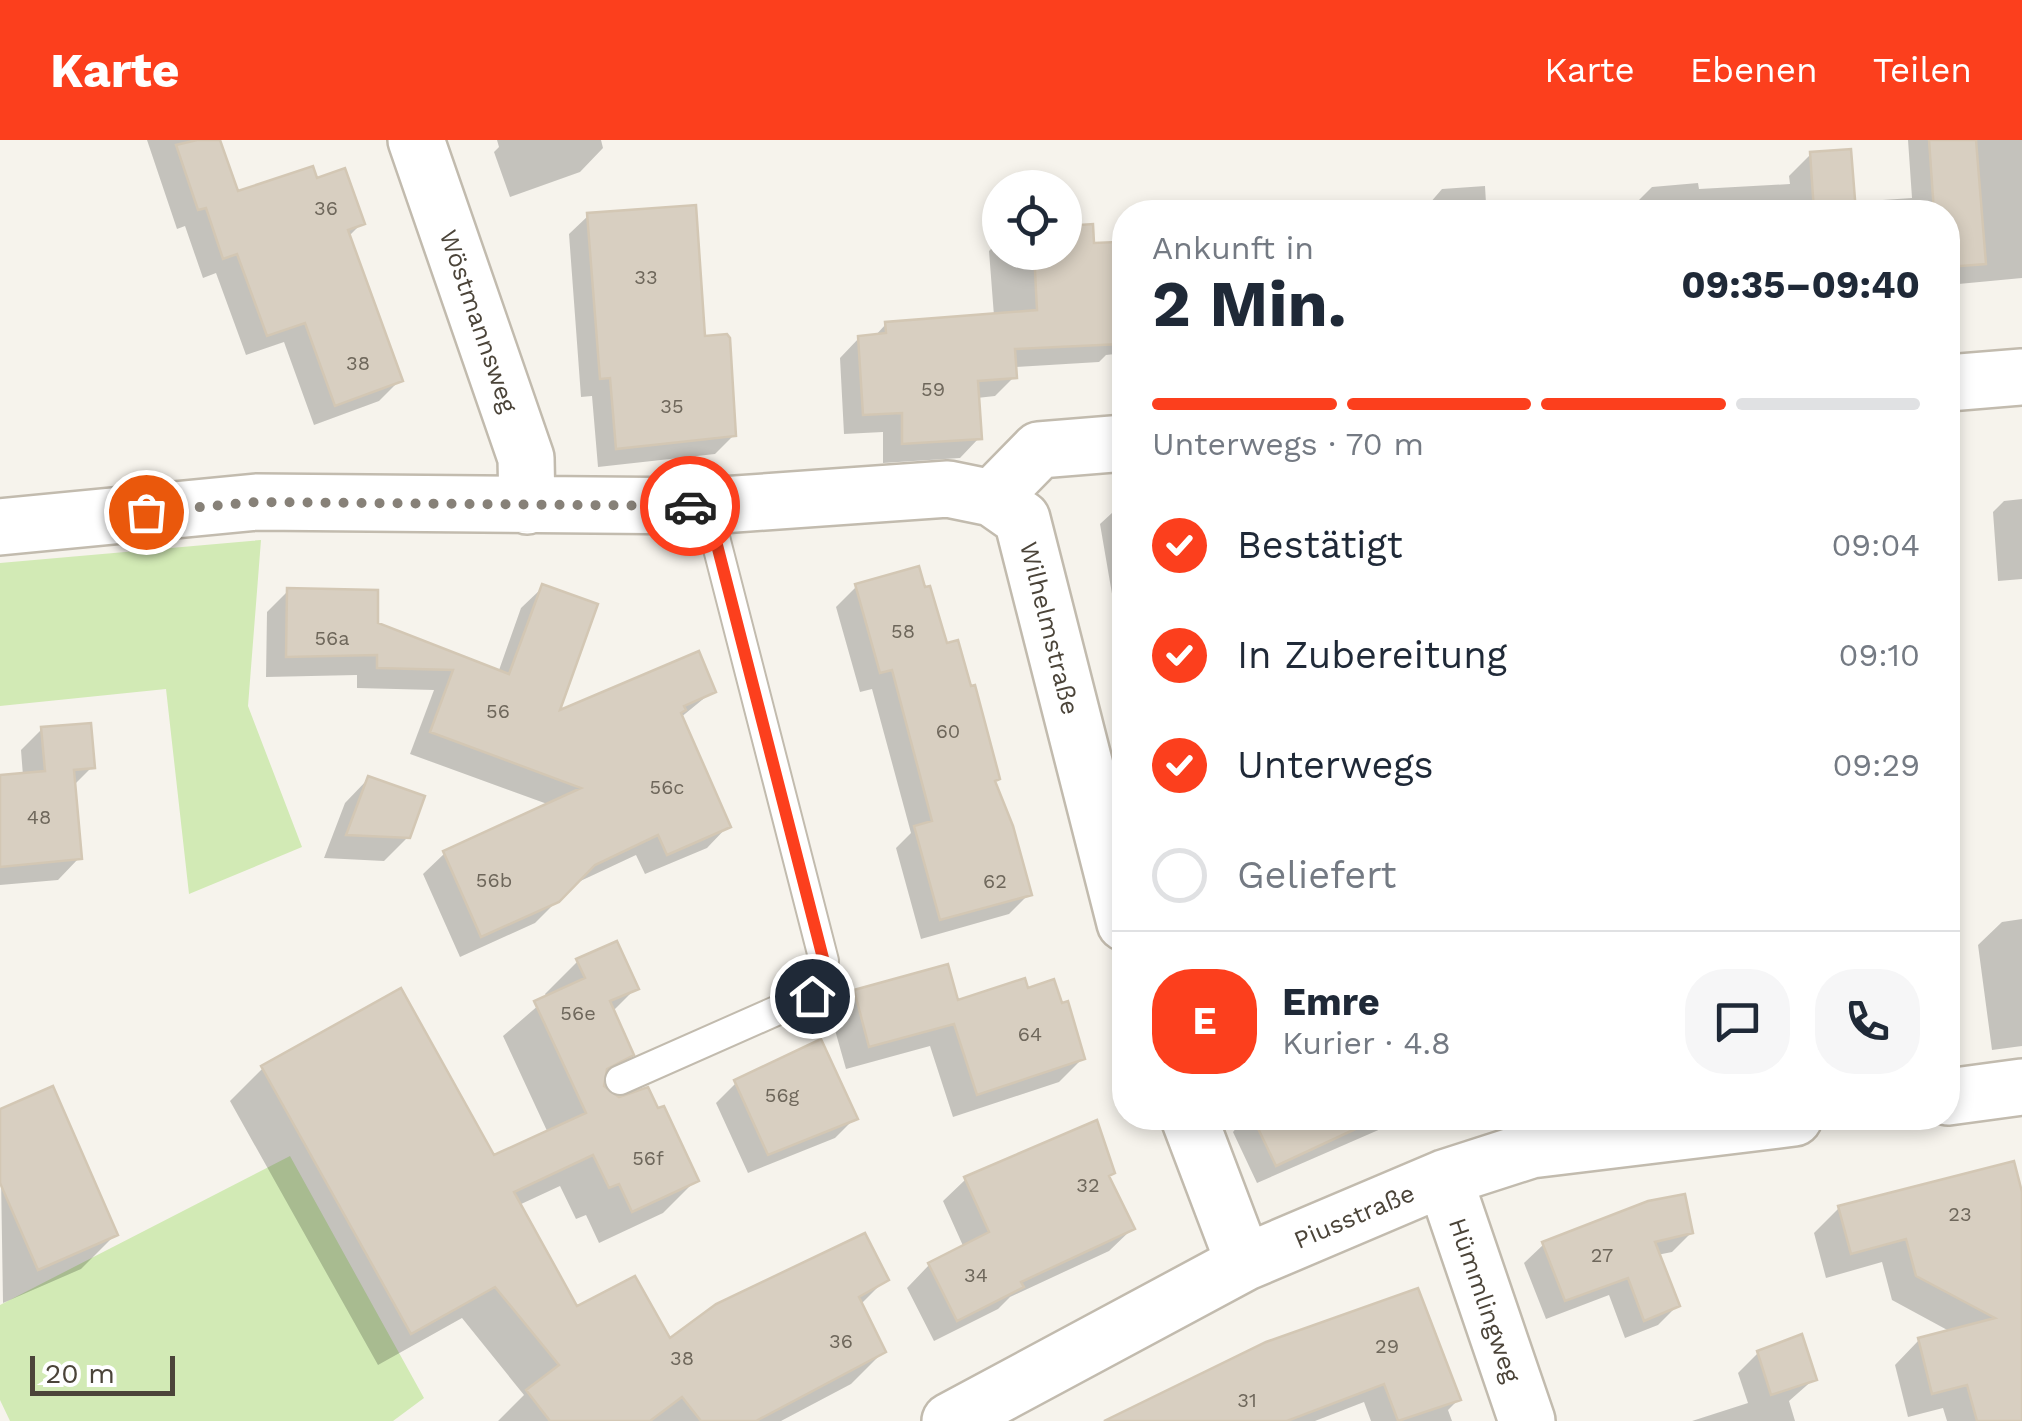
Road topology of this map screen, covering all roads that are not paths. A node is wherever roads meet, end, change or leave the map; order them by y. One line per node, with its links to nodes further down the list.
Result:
1 (416, 140): 6 (street, Wöstmannsweg)
2 (2022, 377): 3 (street)
3 (1960, 382)
4 (1112, 445): 5 (street)
5 (992, 498): 7 (street); 9 (street, Wilhelmstraße)
6 (528, 506): 7 (street); 8 (street)
7 (707, 506): 10 (lane)
8 (0, 527)
9 (1112, 872)
10 (620, 1080)
11 (2022, 1088): 12 (street)
12 (1960, 1096)
13 (1194, 1130): 16 (street)
14 (1656, 1130): 15 (street, Piusstraße)
15 (1444, 1178): 16 (street, Piusstraße); 18 (street, Hümmlingweg)
16 (1244, 1264): 17 (street, Piusstraße)
17 (950, 1421)
18 (1527, 1421)

